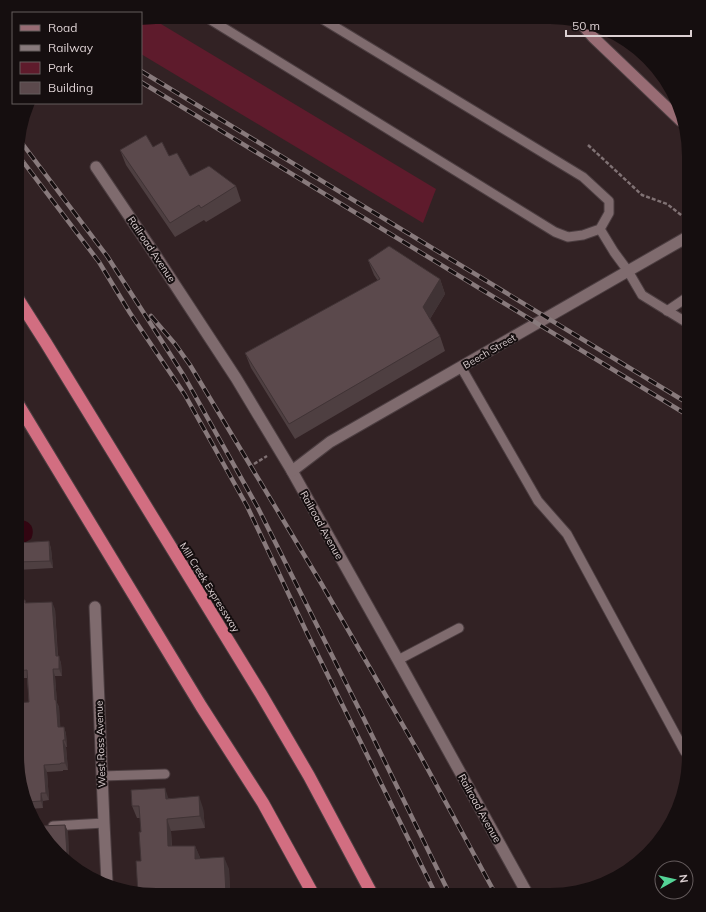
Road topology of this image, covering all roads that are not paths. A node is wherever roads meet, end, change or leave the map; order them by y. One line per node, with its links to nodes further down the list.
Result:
1 (217, 24): 6 (lane)
2 (334, 24): 6 (lane)
3 (586, 29): 4 (main road)
4 (676, 116)
5 (96, 167): 15 (street, Railroad Avenue)
6 (600, 229): 8 (lane)
7 (682, 240): 8 (street, Beech Street)
8 (628, 271): 11 (lane); 13 (street, Beech Street)
9 (682, 301): 11 (lane)
10 (24, 308): 26 (highway, Mill Creek Expressway)
11 (668, 311): 12 (lane)
12 (682, 320)
13 (461, 367): 15 (street, Beech Street); 19 (lane)
14 (24, 414): 25 (highway)
15 (292, 471): 18 (street, Railroad Avenue)
16 (95, 606): 21 (street, West Ross Avenue)
17 (459, 628): 18 (lane)
18 (398, 660): 27 (street, Railroad Avenue)
19 (682, 746)
20 (165, 774): 21 (lane)
21 (102, 776): 22 (street, West Ross Avenue)
22 (104, 823): 23 (lane); 24 (street, West Ross Avenue)
23 (47, 827)
24 (107, 879)
25 (310, 888)
26 (369, 888)
27 (524, 888)

